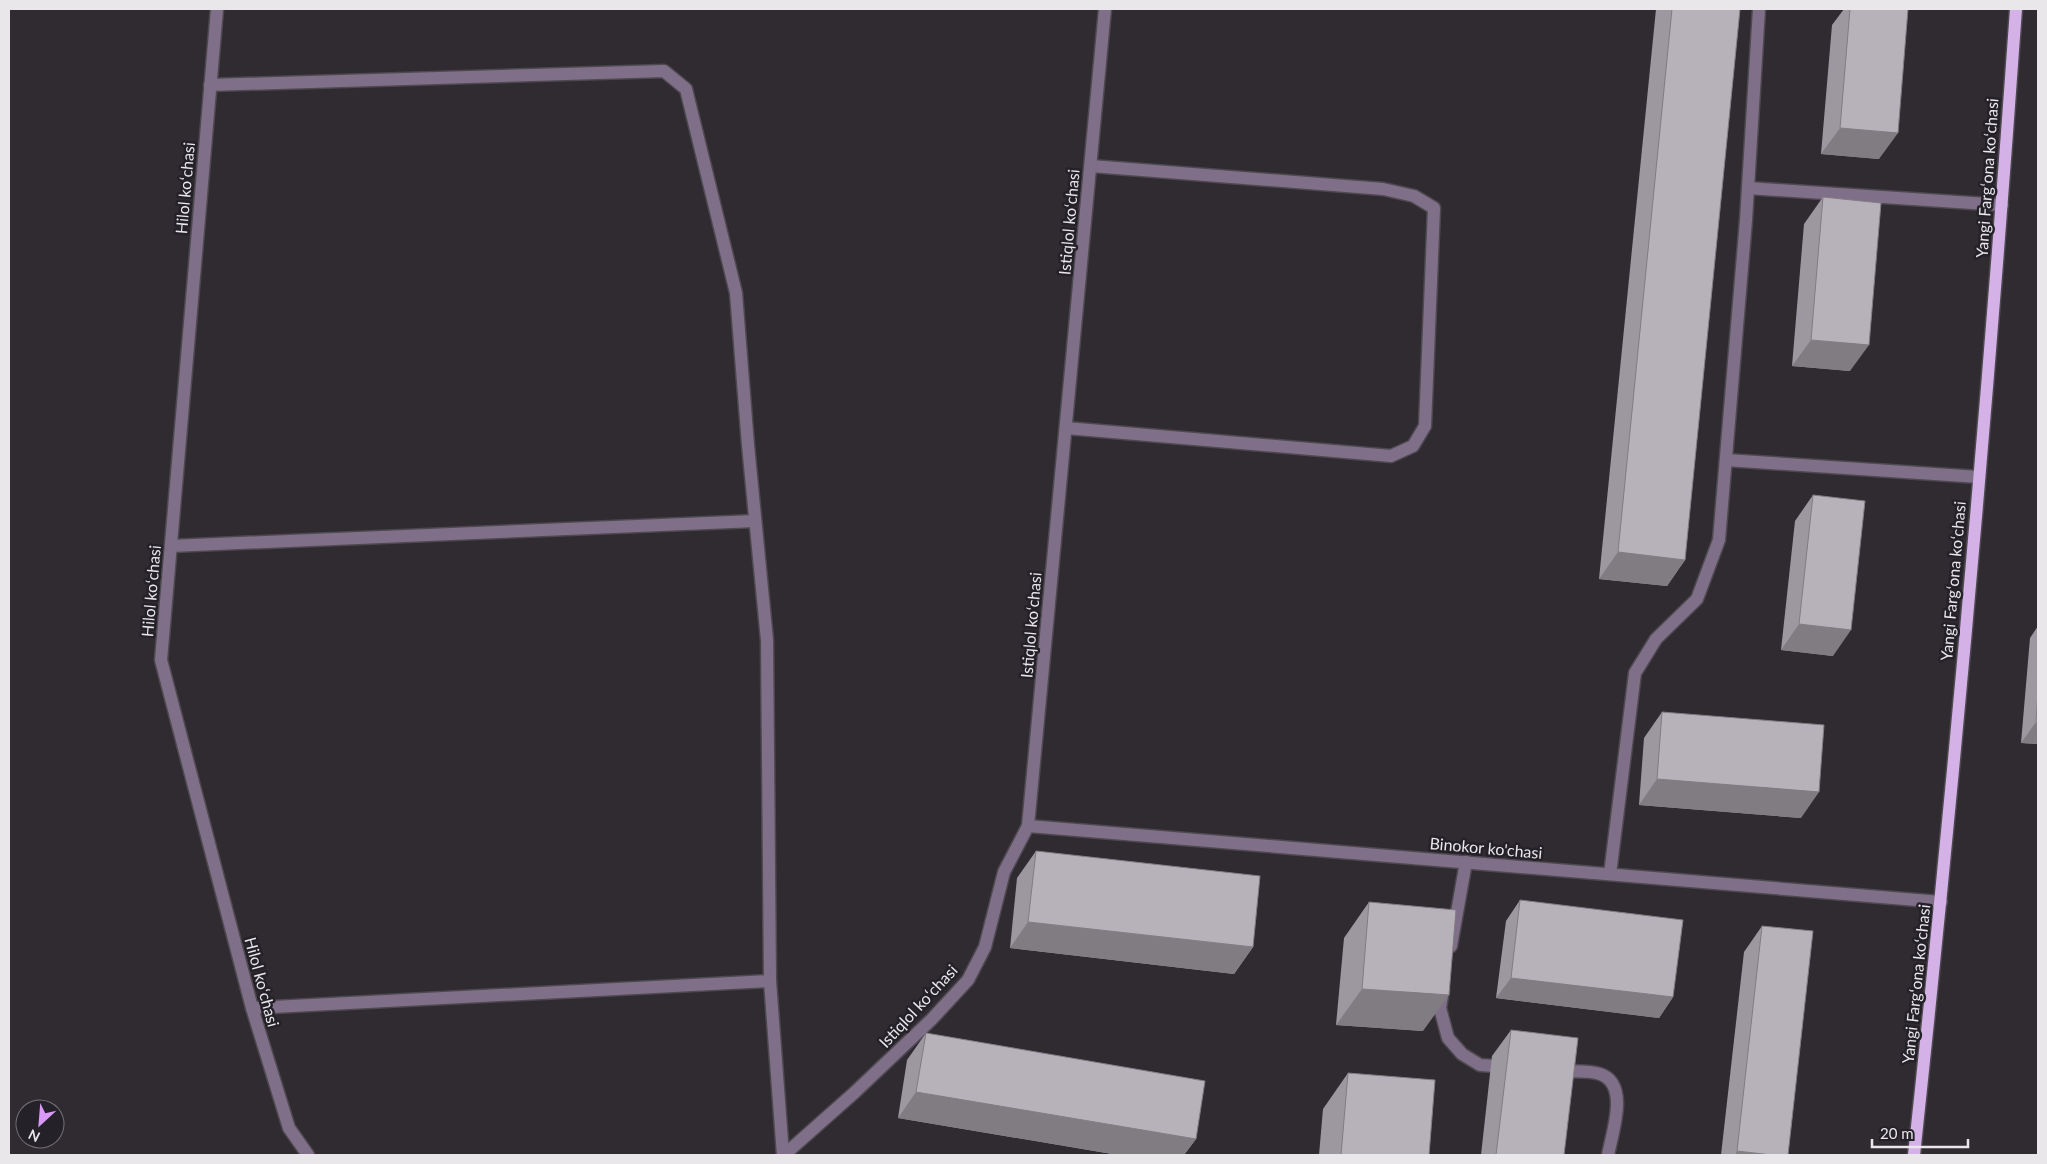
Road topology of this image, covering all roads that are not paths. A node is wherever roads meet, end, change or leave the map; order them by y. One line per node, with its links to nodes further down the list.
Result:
1 (217, 9): 5 (street, Hilol koʻchasi)
2 (1105, 9): 6 (street, Istiqlol koʻchasi)
3 (1759, 9): 7 (street)
4 (2016, 9): 8 (main road, Yangi Fargʻona koʻchasi)
5 (210, 85): 12 (street); 13 (street, Hilol koʻchasi)
6 (1090, 166): 9 (street, Istiqlol koʻchasi); 9 (street)
7 (1748, 188): 8 (street); 10 (street)
8 (2002, 205): 11 (main road, Yangi Fargʻona koʻchasi)
9 (1066, 428): 14 (street, Istiqlol koʻchasi)
10 (1726, 460): 11 (street); 16 (street)
11 (1978, 477): 17 (main road, Yangi Fargʻona koʻchasi)
12 (755, 521): 13 (street); 20 (street)
13 (171, 546): 21 (street, Hilol koʻchasi)
14 (1028, 826): 15 (street, Binokor ko'chasi); 25 (street, Istiqlol koʻchasi)
15 (1466, 862): 16 (street, Binokor ko'chasi); 18 (street)
16 (1610, 874): 17 (street, Binokor ko'chasi)
17 (1941, 902): 27 (main road, Yangi Fargʻona koʻchasi)
18 (1449, 959)
19 (1445, 979): 22 (street)
20 (770, 981): 21 (street); 25 (street)
21 (252, 1008): 24 (street, Hilol koʻchasi)
22 (1517, 1068)
23 (1545, 1070): 26 (street)
24 (308, 1155)
25 (784, 1155)
26 (1608, 1155)
27 (1914, 1155)

